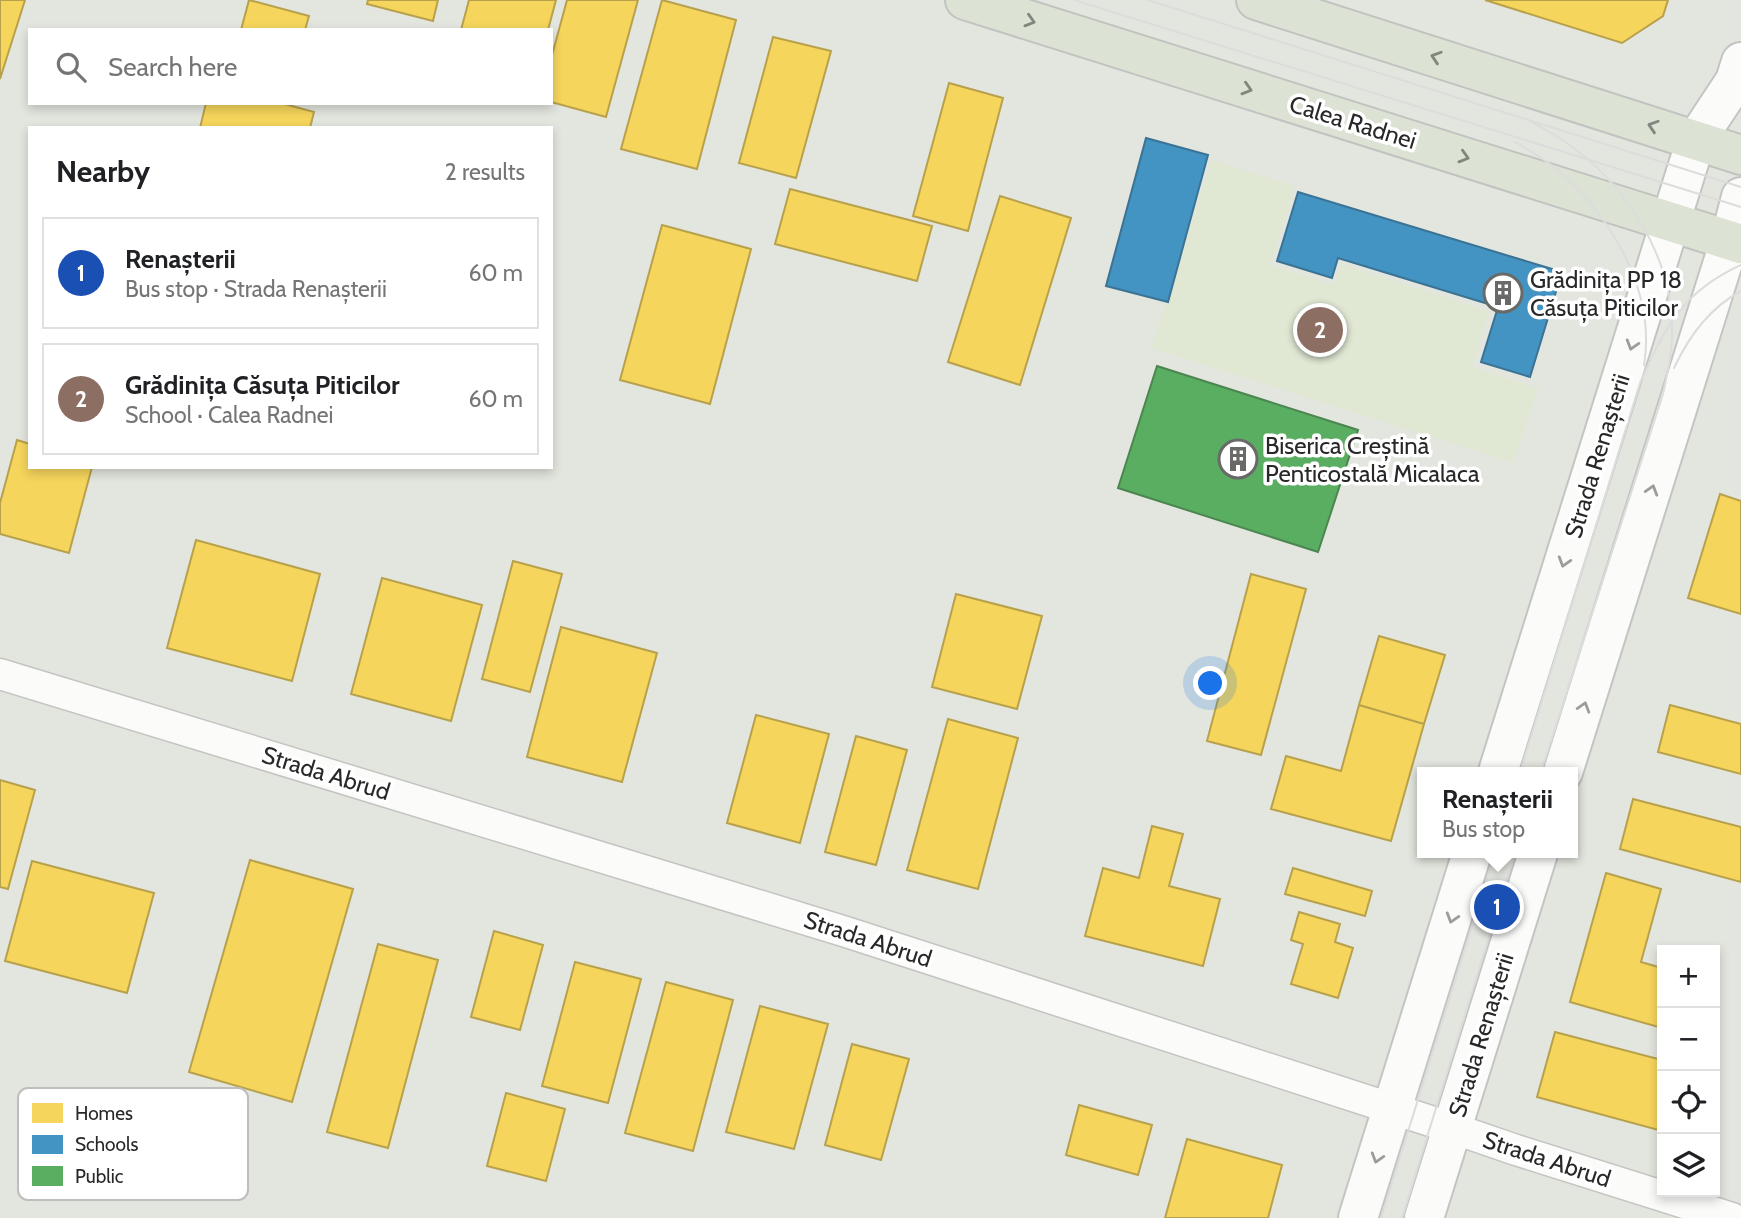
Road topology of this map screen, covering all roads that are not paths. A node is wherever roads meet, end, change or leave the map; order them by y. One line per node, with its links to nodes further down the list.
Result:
1 (965, 0): 7 (main road, Calea Radnei, one-way to 7)
2 (1256, 0): 4 (main road, one-way to 2)
3 (1739, 84): 4 (street, Strada Renașterii)
4 (1696, 140): 5 (main road); 7 (street, Strada Renașterii)
5 (1741, 155)
6 (1741, 197): 8 (street)
7 (1670, 221): 8 (main road, Calea Radnei); 10 (street, Strada Renașterii, one-way to 10)
8 (1735, 242): 11 (street, one-way to 8)
9 (0, 674): 14 (street, Strada Abrud)
10 (1500, 767)
11 (1565, 767)
12 (1470, 858): 14 (street, one-way to 14)
13 (1536, 858): 15 (street, Strada Renașterii)
14 (1392, 1109): 15 (street, Strada Abrud); 16 (street, one-way to 16)
15 (1452, 1128): 17 (street, Strada Renașterii); 18 (street, Strada Abrud)
16 (1358, 1218)
17 (1424, 1218)
18 (1732, 1218)

